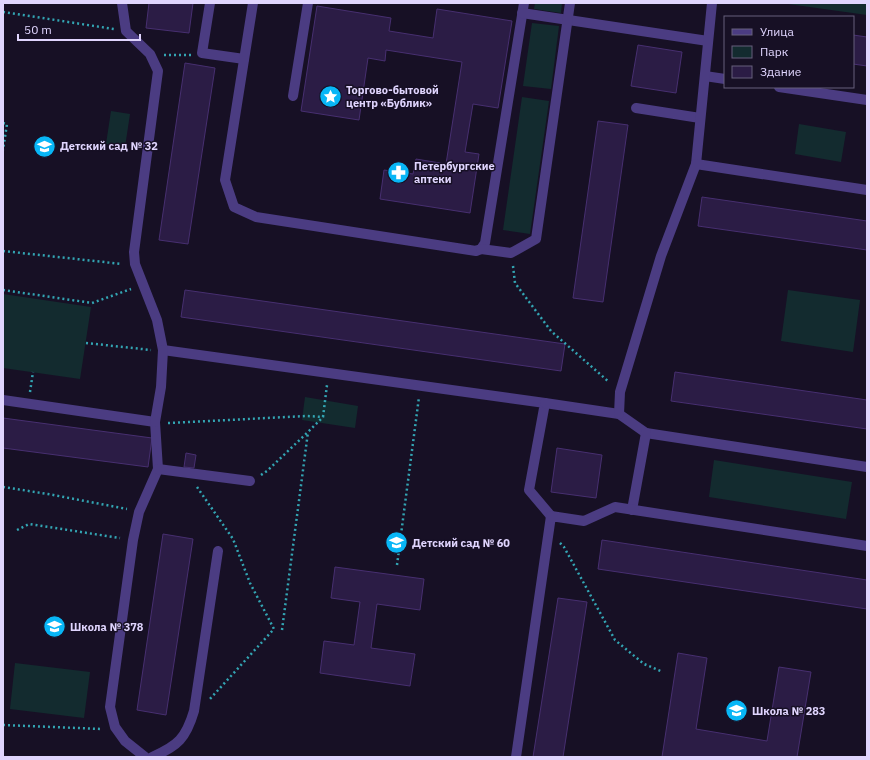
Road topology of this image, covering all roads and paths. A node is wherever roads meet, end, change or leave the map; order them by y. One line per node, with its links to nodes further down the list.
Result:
1 (122, 3): 11 (lane)
2 (210, 3): 13 (lane)
3 (253, 3): 15 (lane)
4 (308, 3): 19 (lane)
5 (524, 3): 9 (lane)
6 (570, 3): 10 (lane)
7 (712, 3): 12 (lane)
8 (3, 12): 11 (path)
9 (522, 13): 10 (lane); 27 (lane)
10 (568, 20): 12 (lane); 29 (lane)
11 (126, 30): 14 (lane)
12 (708, 41): 16 (lane)
13 (202, 53): 14 (path); 15 (lane)
14 (150, 54): 30 (lane)
15 (244, 59): 27 (lane)
16 (705, 76): 17 (lane); 22 (lane)
17 (724, 79)
18 (786, 88): 20 (lane)
19 (293, 96)
20 (867, 100)
21 (636, 108): 22 (lane)
22 (700, 118): 25 (lane)
23 (3, 123): 24 (path)
24 (3, 150)
25 (696, 164): 26 (lane); 38 (lane)
26 (867, 190)
27 (481, 249): 29 (lane)
28 (3, 251): 30 (path)
29 (511, 253): 38 (path)
30 (134, 264): 31 (lane)
31 (143, 284): 32 (path); 34 (lane)
32 (3, 290)
33 (86, 343): 34 (path)
34 (163, 350): 36 (lane); 44 (lane)
35 (33, 372): 41 (path)
36 (329, 373): 37 (lane); 43 (path)
37 (420, 386): 40 (lane); 60 (path)
38 (620, 392): 42 (lane)
39 (3, 400): 41 (lane)
40 (545, 403): 42 (lane); 54 (lane)
41 (28, 404): 44 (lane)
42 (619, 414): 46 (lane)
43 (323, 417): 44 (path); 45 (path)
44 (155, 422): 48 (lane)
45 (308, 432): 50 (path); 61 (path)
46 (646, 433): 47 (lane); 52 (lane)
47 (867, 467)
48 (158, 468): 49 (lane); 53 (lane)
49 (194, 474): 50 (lane); 63 (path)
50 (250, 482)
51 (3, 487): 53 (path)
52 (632, 510): 54 (lane); 58 (lane)
53 (139, 512): 57 (lane)
54 (551, 516): 56 (lane)
55 (17, 530): 57 (path)
56 (548, 531): 62 (path); 68 (lane)
57 (134, 540): 65 (lane)
58 (867, 546)
59 (218, 551): 63 (lane)
60 (396, 565)
61 (282, 630)
62 (663, 672)
63 (194, 711): 67 (lane)
64 (3, 724): 65 (path)
65 (115, 727): 66 (lane)
66 (145, 757)
67 (152, 757)
68 (516, 757)

